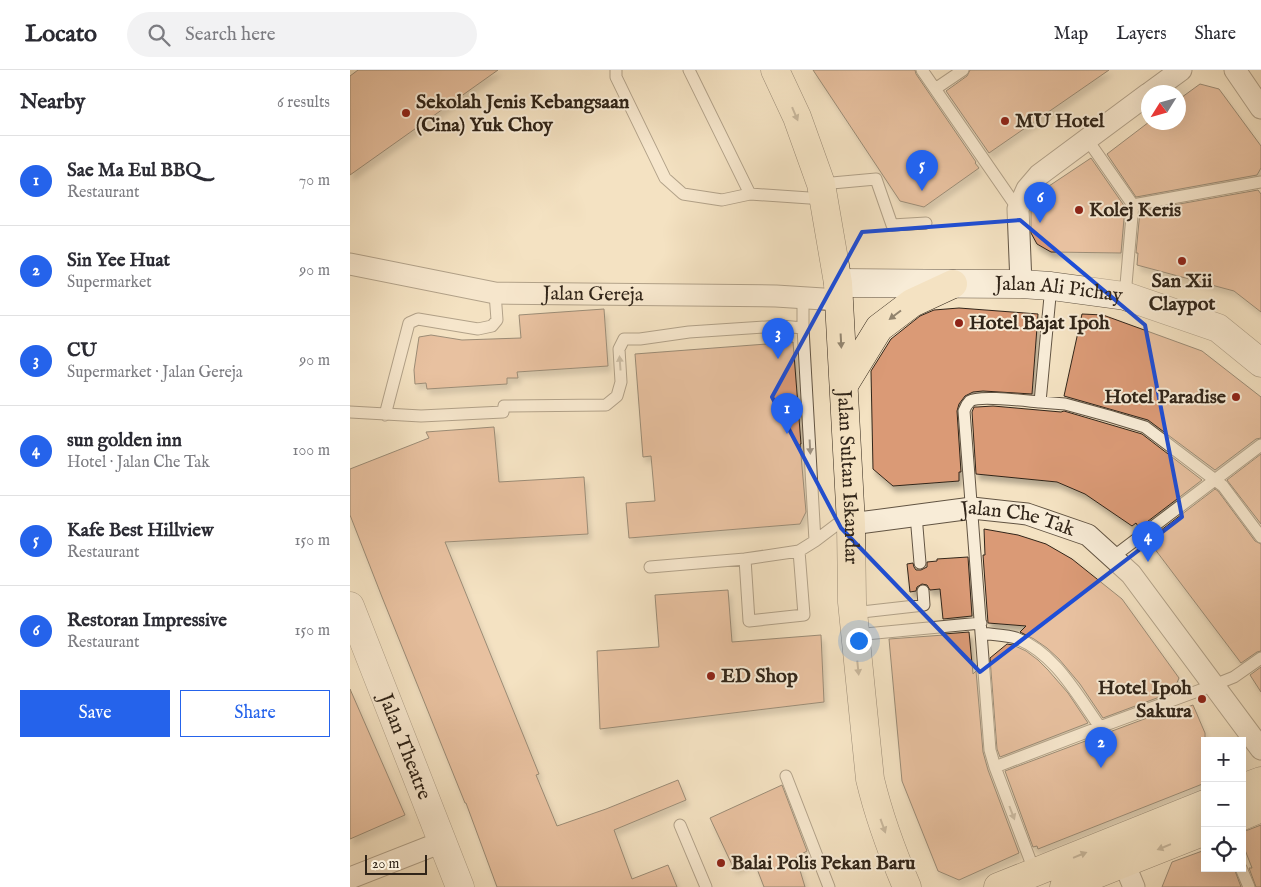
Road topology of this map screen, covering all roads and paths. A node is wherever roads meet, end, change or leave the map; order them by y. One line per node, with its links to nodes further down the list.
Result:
1 (616, 70): 15 (lane)
2 (689, 70): 15 (lane)
3 (775, 70): 14 (main road, Jalan Sultan Iskandar, one-way to 14)
4 (922, 70): 9 (lane)
5 (963, 70): 9 (lane)
6 (1181, 70): 8 (street)
7 (1235, 70): 11 (street)
8 (1161, 85)
9 (935, 89): 17 (lane)
10 (1141, 100): 12 (street)
11 (1261, 108)
12 (1088, 139): 16 (lane); 17 (street)
13 (1261, 182): 16 (lane)
14 (823, 191): 15 (lane); 18 (lane); 23 (main road, Jalan Sultan Iskandar)
15 (750, 194)
16 (1133, 204): 25 (lane)
17 (1018, 209): 21 (street)
18 (926, 223)
19 (350, 264): 24 (street, Jalan Gereja)
20 (953, 284): 21 (street, Jalan Ali Pichay); 23 (street, Jalan Ali Pichay); 29 (main road, one-way to 29)
21 (1021, 284): 22 (street, Jalan Ali Pichay)
22 (1051, 286): 25 (street, Jalan Ali Pichay); 30 (lane)
23 (839, 291): 26 (street, Jalan Gereja); 29 (main road, Jalan Sultan Iskandar, one-way to 29)
24 (495, 293): 26 (street, Jalan Gereja); 32 (lane)
25 (1125, 296): 28 (street, Jalan Ali Pichay)
26 (803, 297): 27 (lane)
27 (803, 328): 32 (lane, one-way to 27); 39 (lane, one-way to 39)
28 (1261, 363)
29 (844, 385): 37 (main road, Jalan Sultan Iskandar)
30 (1040, 402): 34 (lane); 35 (lane)
31 (350, 412): 32 (lane)
32 (386, 415)
33 (1261, 445): 34 (lane)
34 (1215, 480): 38 (lane); 41 (lane)
35 (972, 508): 36 (street, Jalan Che Tak); 41 (street, Jalan Che Tak); 48 (lane)
36 (916, 515): 37 (street, Jalan Che Tak); 43 (lane)
37 (851, 519): 39 (lane); 47 (main road, Jalan Sultan Iskandar)
38 (1261, 537)
39 (815, 541): 40 (lane)
40 (799, 551): 42 (lane); 42 (lane)
41 (1113, 557): 50 (street, Jalan Che Tak)
42 (745, 559): 44 (lane)
43 (920, 563)
44 (650, 567)
45 (923, 591): 47 (lane)
46 (350, 606): 62 (street, Jalan Theatre)
47 (854, 624): 48 (lane); 70 (main road, Jalan Sultan Iskandar, one-way to 70)
48 (981, 628): 51 (lane); 53 (lane)
49 (1261, 658): 50 (lane)
50 (1214, 685): 51 (lane); 52 (street, Jalan Che Tak)
51 (1100, 727): 53 (lane)
52 (1261, 749)
53 (995, 767): 64 (lane, one-way to 64)
54 (786, 776): 69 (lane)
55 (1261, 781): 56 (main road)
56 (1246, 787)
57 (1201, 806): 64 (main road, one-way to 57)
58 (1261, 808): 59 (main road)
59 (1246, 814)
60 (680, 825): 68 (lane)
61 (1201, 833): 65 (main road, one-way to 65)
62 (442, 842): 66 (street); 67 (street, Jalan Theatre)
63 (1242, 872): 73 (lane)
64 (1035, 873): 71 (main road)
65 (1129, 875): 72 (main road)
66 (350, 878)
67 (460, 887)
68 (706, 887)
69 (829, 887)
70 (907, 887)
71 (998, 887)
72 (1064, 887)
73 (1248, 887)

